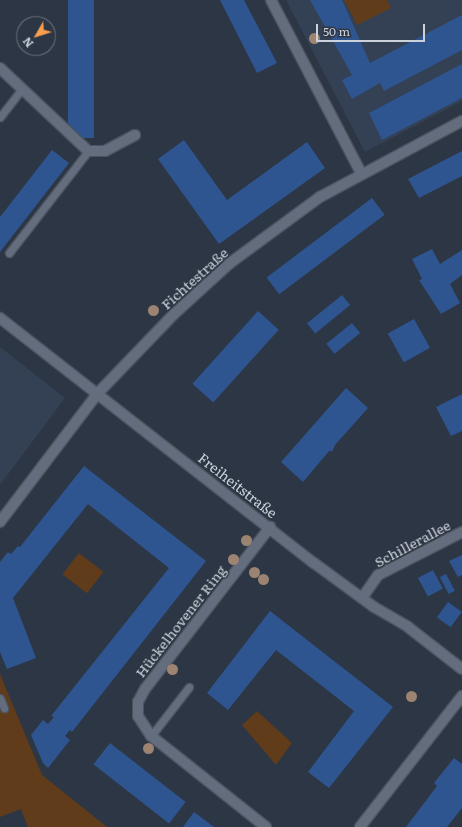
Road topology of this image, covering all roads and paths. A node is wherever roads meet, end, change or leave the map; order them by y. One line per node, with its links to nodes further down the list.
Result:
1 (271, 0): 8 (street)
2 (0, 68): 3 (street)
3 (22, 89): 4 (lane); 7 (street)
4 (0, 117)
5 (462, 120): 8 (street, Fichtestraße)
6 (135, 135): 7 (street)
7 (88, 151): 9 (lane)
8 (361, 173): 11 (street, Fichtestraße)
9 (9, 253)
10 (0, 318): 11 (street, Freiheitstraße)
11 (98, 393): 12 (street, Fichtestraße); 13 (street, Freiheitstraße)
12 (0, 522)
13 (270, 527): 15 (street, Freiheitstraße); 21 (street, Hückelhovener Ring)
14 (462, 532): 15 (street, Schillerallee)
15 (362, 598): 16 (street, Freiheitstraße)
16 (462, 669)
17 (189, 687): 21 (lane)
18 (462, 696): 23 (street)
19 (0, 698): 20 (lane)
20 (4, 708)
21 (151, 736): 22 (street, Hückelhovener Ring)
22 (266, 827)
23 (360, 827)

